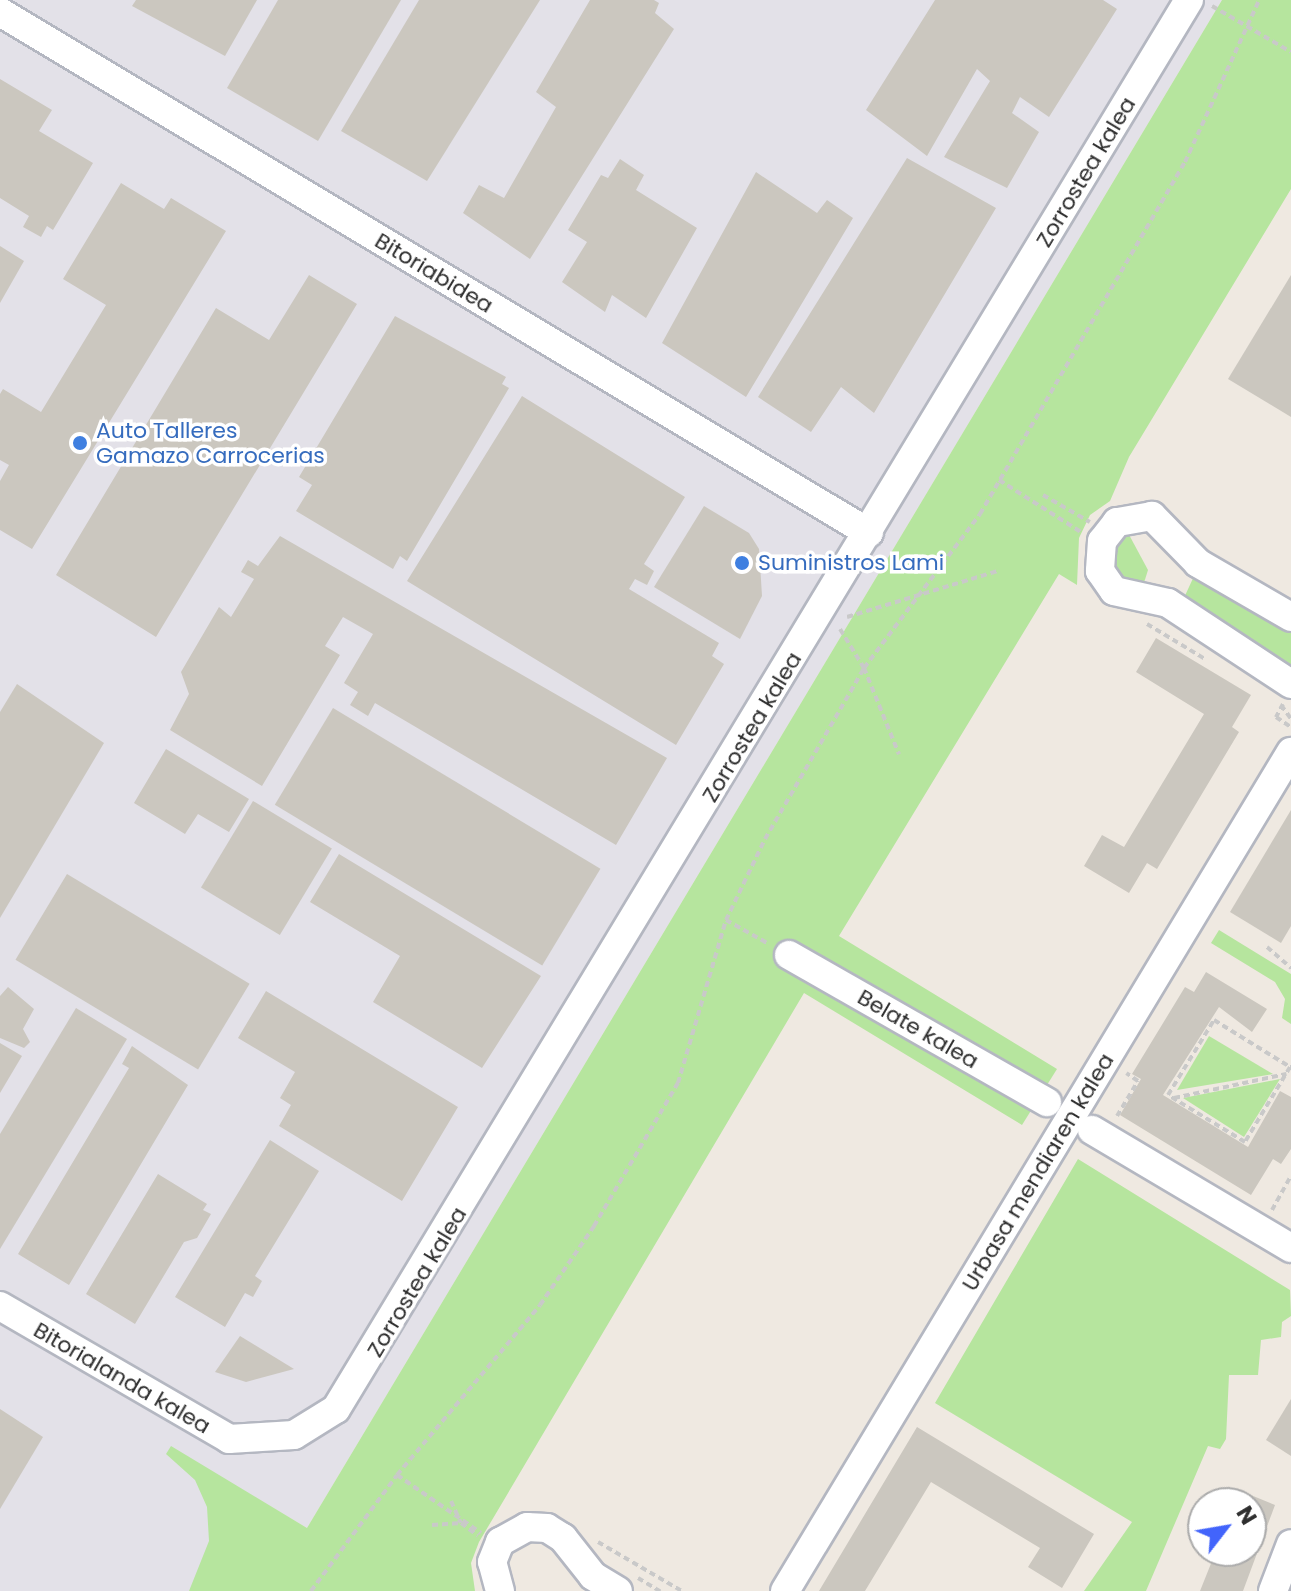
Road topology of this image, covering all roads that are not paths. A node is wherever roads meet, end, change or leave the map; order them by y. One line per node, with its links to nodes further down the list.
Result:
1 (1189, 6): 3 (street, Zorrostea kalea)
2 (0, 12): 3 (street, Bitoriabidea)
3 (869, 533): 12 (street, Zorrostea kalea)
4 (1291, 617): 5 (street)
5 (1291, 684)
6 (1291, 752): 16 (street, Urbasa mendiaren kalea)
7 (789, 955): 8 (street, Belate kalea)
8 (1047, 1102)
9 (1092, 1130): 10 (street)
10 (1291, 1248)
11 (0, 1306): 12 (street, Bitorialanda kalea)
12 (294, 1435)
13 (1291, 1544): 17 (street)
14 (500, 1591): 15 (street)
15 (618, 1591)
16 (785, 1591)
17 (1273, 1591)

